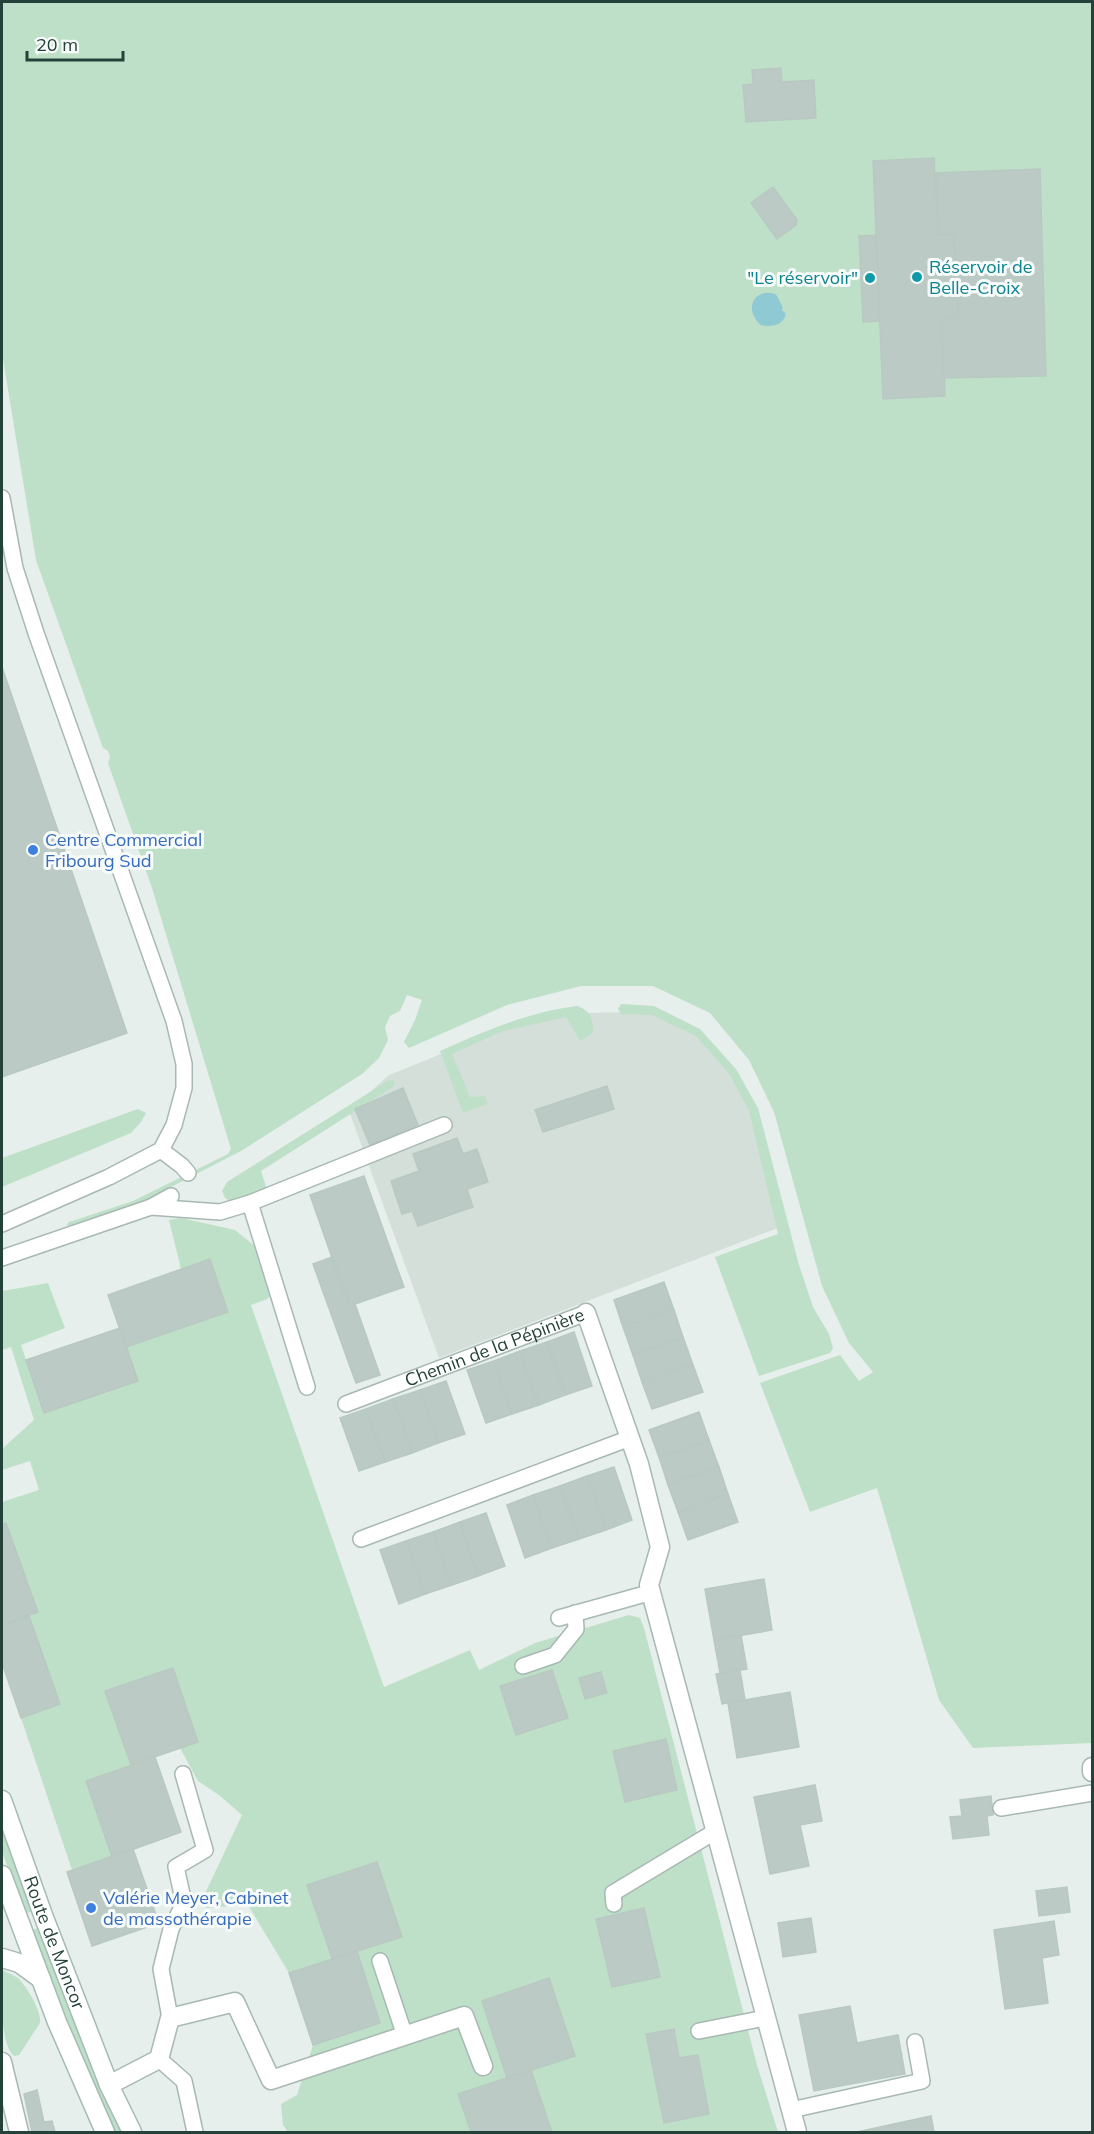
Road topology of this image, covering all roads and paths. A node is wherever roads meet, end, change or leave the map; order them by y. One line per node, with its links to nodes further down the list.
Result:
1 (2, 498): 3 (lane)
2 (444, 1125): 6 (lane)
3 (161, 1150): 4 (lane); 8 (lane)
4 (188, 1173)
5 (171, 1196): 7 (lane)
6 (250, 1203): 7 (lane); 11 (lane)
7 (151, 1207): 9 (lane)
8 (2, 1224)
9 (2, 1258)
10 (586, 1313): 12 (lane, Chemin de la Pépinière); 13 (street, Chemin de la Pépinière)
11 (307, 1388)
12 (346, 1404)
13 (630, 1438): 14 (lane); 15 (street, Chemin de la Pépinière)
14 (361, 1539)
15 (652, 1592): 16 (lane); 25 (street, Chemin de la Pépinière)
16 (575, 1613): 17 (lane); 18 (lane)
17 (559, 1618)
18 (523, 1666)
19 (1092, 1767): 20 (street)
20 (1092, 1772)
21 (183, 1774): 31 (lane)
22 (1092, 1793): 24 (lane)
23 (2, 1800): 39 (street, Route de Moncor)
24 (1001, 1808)
25 (716, 1832): 27 (lane); 32 (street, Chemin de la Pépinière)
26 (2, 1875): 30 (street, Route de Moncor)
27 (614, 1904)
28 (2, 1958): 30 (street)
29 (380, 1961): 34 (lane)
30 (41, 1979): 42 (street, Route de Moncor)
31 (170, 2018): 34 (street); 36 (street)
32 (765, 2018): 33 (lane); 40 (street, Chemin de la Pépinière)
33 (699, 2031)
34 (405, 2036): 38 (street)
35 (915, 2042): 40 (lane)
36 (159, 2059): 39 (street); 44 (lane)
37 (2, 2062): 41 (street)
38 (483, 2066)
39 (109, 2085): 43 (street, Route de Moncor)
40 (791, 2110): 45 (street, Chemin de la Pépinière)
41 (19, 2133)
42 (105, 2133)
43 (132, 2133)
44 (195, 2133)
45 (797, 2133)

